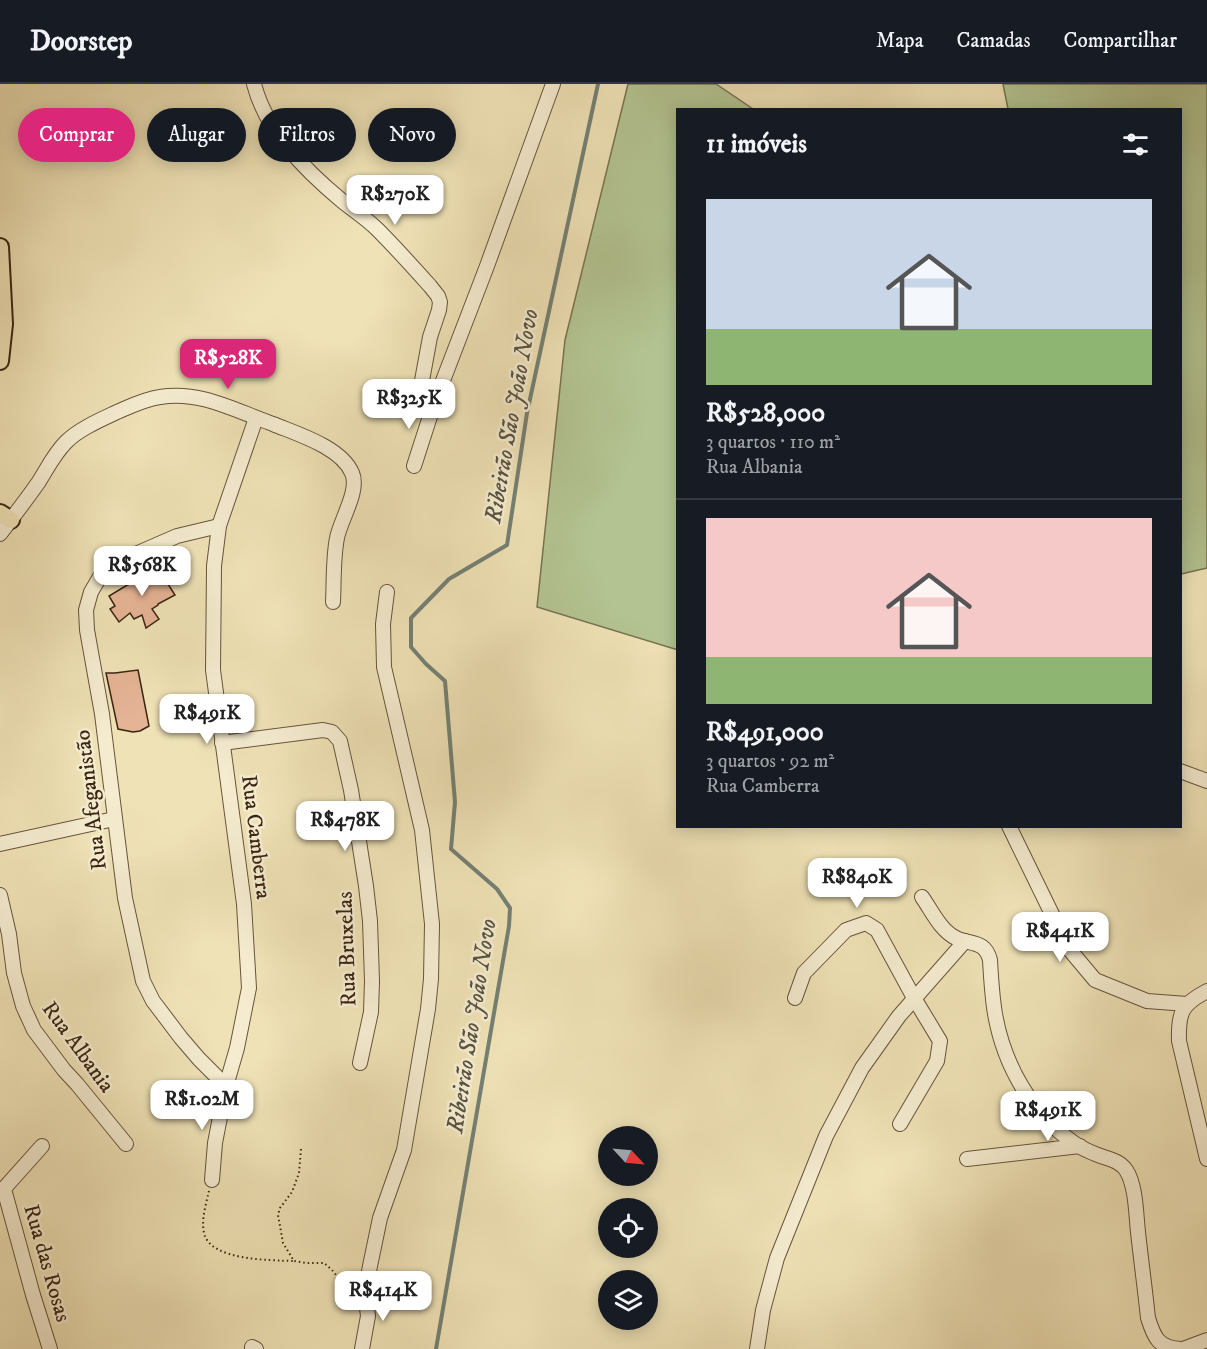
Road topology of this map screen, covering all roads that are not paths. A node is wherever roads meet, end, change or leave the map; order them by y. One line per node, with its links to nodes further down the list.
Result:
1 (254, 84): 5 (street)
2 (553, 84): 5 (street)
3 (0, 247): 4 (main road)
4 (0, 361)
5 (434, 404): 7 (street)
6 (256, 418): 8 (street); 9 (street, Rua Camberra); 12 (street)
7 (414, 465)
8 (5, 517): 10 (street)
9 (219, 526): 13 (street, Rua Camberra); 16 (street, Rua Afeganistão)
10 (0, 534)
11 (387, 592): 38 (street)
12 (333, 602)
13 (222, 743): 26 (street, Rua Bruxelas); 27 (street, Rua Camberra)
14 (1182, 772): 15 (street)
15 (1207, 781)
16 (114, 819): 18 (street); 27 (street, Rua Afeganistão)
17 (1010, 828): 25 (street)
18 (0, 844)
19 (0, 895): 29 (street, Rua Albania)
20 (922, 897): 21 (street)
21 (965, 941): 24 (street); 31 (street)
22 (1207, 991): 25 (street)
23 (795, 998): 24 (street)
24 (915, 998): 28 (street); 39 (street)
25 (1187, 1004): 33 (street)
26 (360, 1063)
27 (226, 1086): 34 (street, Rua Camberra)
28 (900, 1124)
29 (126, 1144)
30 (42, 1146): 35 (street)
31 (1080, 1146): 32 (street); 40 (street)
32 (967, 1159)
33 (1207, 1159)
34 (212, 1180)
35 (2, 1191): 37 (street, Rua das Rosas)
36 (1207, 1340): 40 (street)
37 (50, 1349)
38 (362, 1349)
39 (757, 1349)
40 (1182, 1349)

